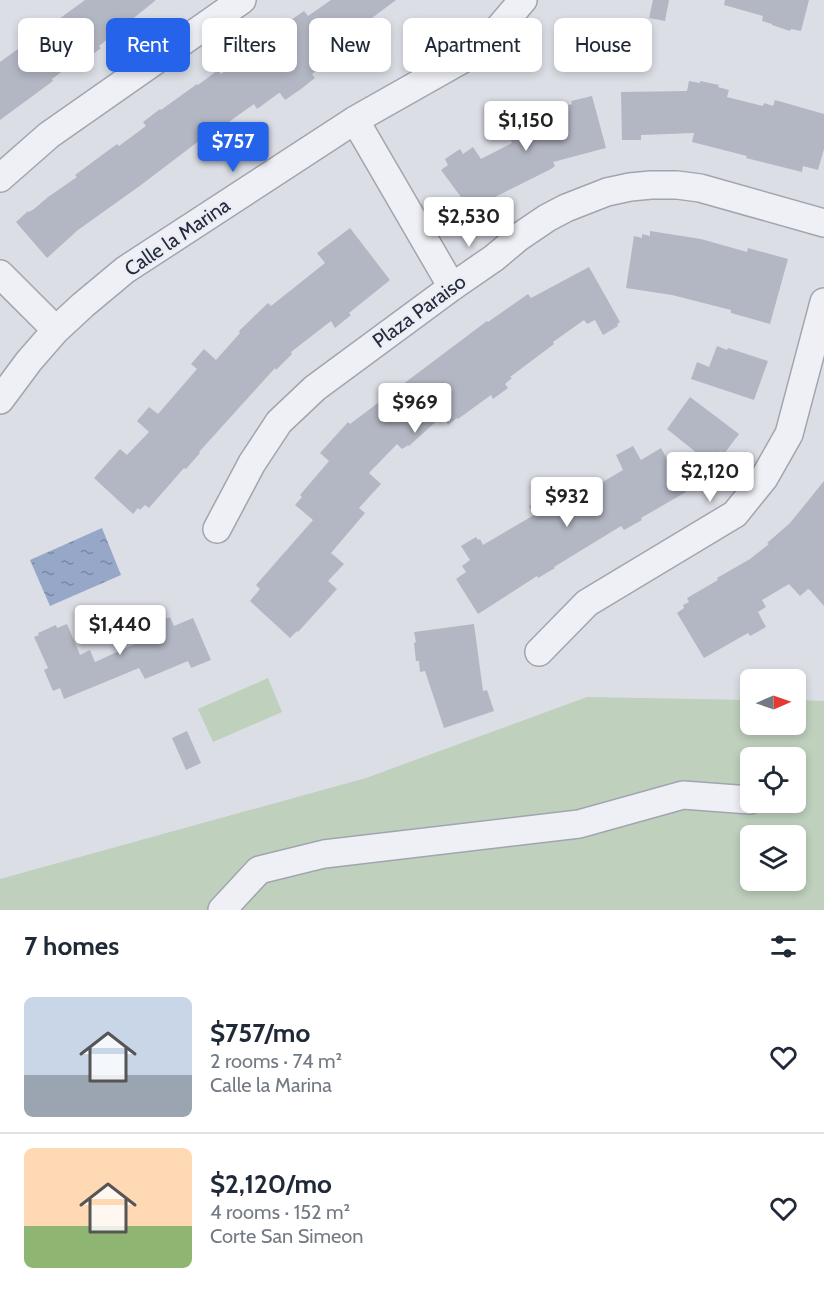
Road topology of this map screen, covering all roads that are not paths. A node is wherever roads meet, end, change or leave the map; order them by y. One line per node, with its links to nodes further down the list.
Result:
1 (242, 0): 4 (street)
2 (524, 0): 3 (street, Calle la Marina)
3 (355, 120): 7 (street); 9 (street, Calle la Marina)
4 (0, 178)
5 (824, 223): 7 (street, Plaza Paraiso)
6 (0, 274): 9 (street)
7 (452, 287): 11 (street, Plaza Paraiso)
8 (824, 302): 12 (street)
9 (56, 330): 10 (street, Calle la Marina)
10 (0, 400)
11 (217, 529)
12 (539, 652)
13 (740, 799): 14 (street)
14 (222, 910)

